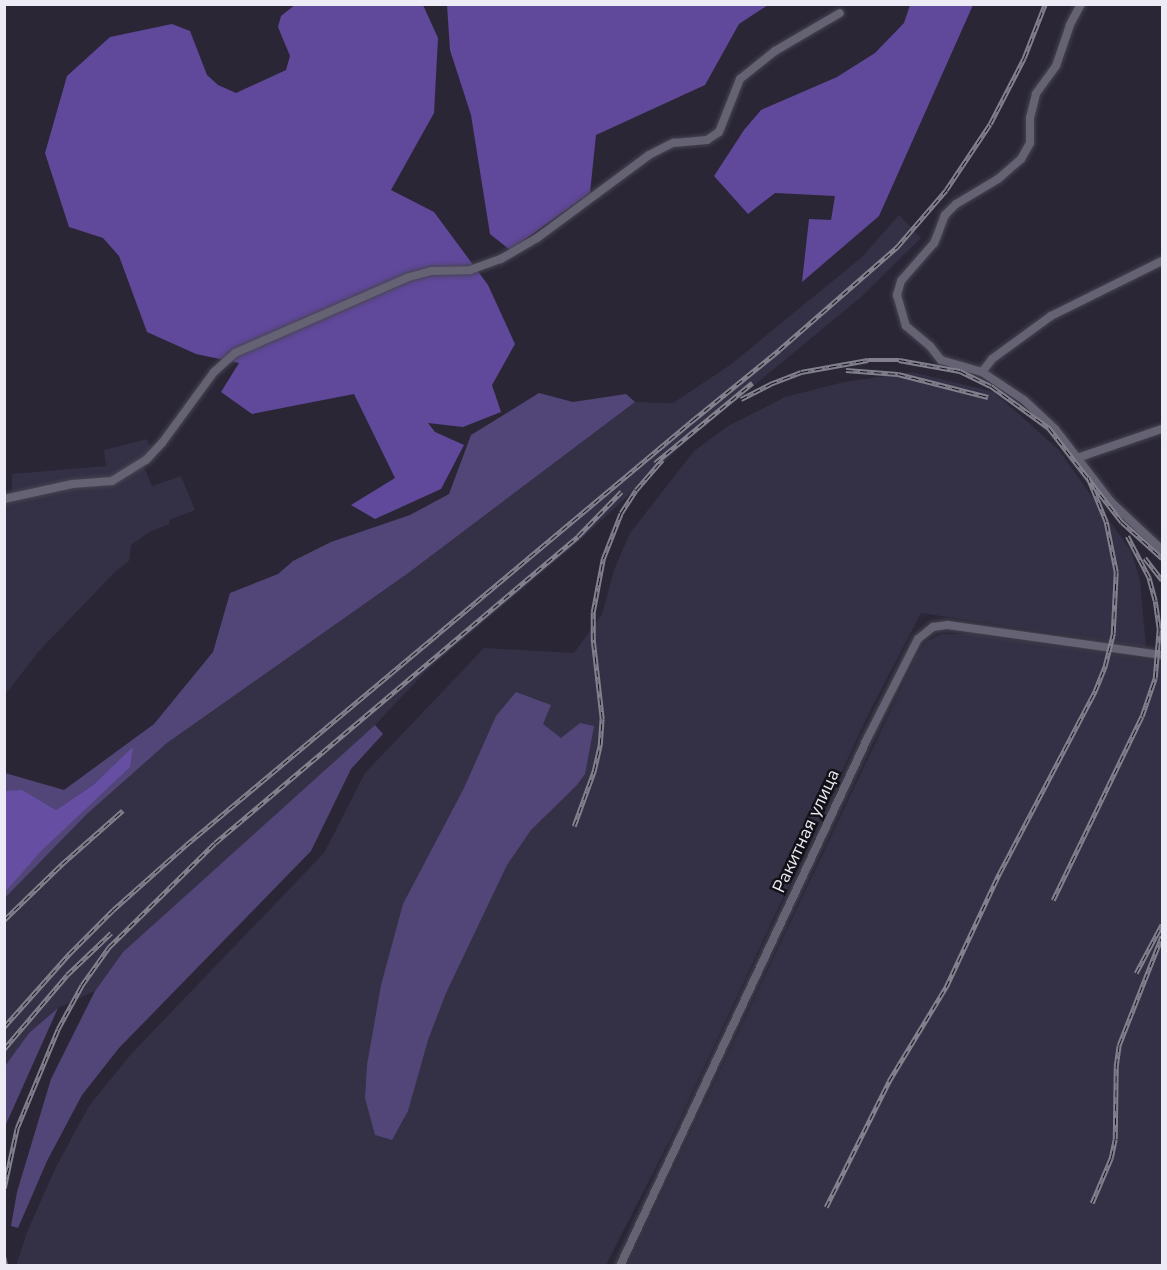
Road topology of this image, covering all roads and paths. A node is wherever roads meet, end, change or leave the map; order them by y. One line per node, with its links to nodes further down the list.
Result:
1 (1081, 4): 4 (street)
2 (840, 13): 7 (street)
3 (1162, 261): 4 (street)
4 (982, 372): 6 (street)
5 (1162, 429): 6 (street)
6 (1080, 458): 8 (street)
7 (4, 499)
8 (1162, 550)
9 (1162, 655): 10 (street, Ракитная улица)
10 (620, 1266)

